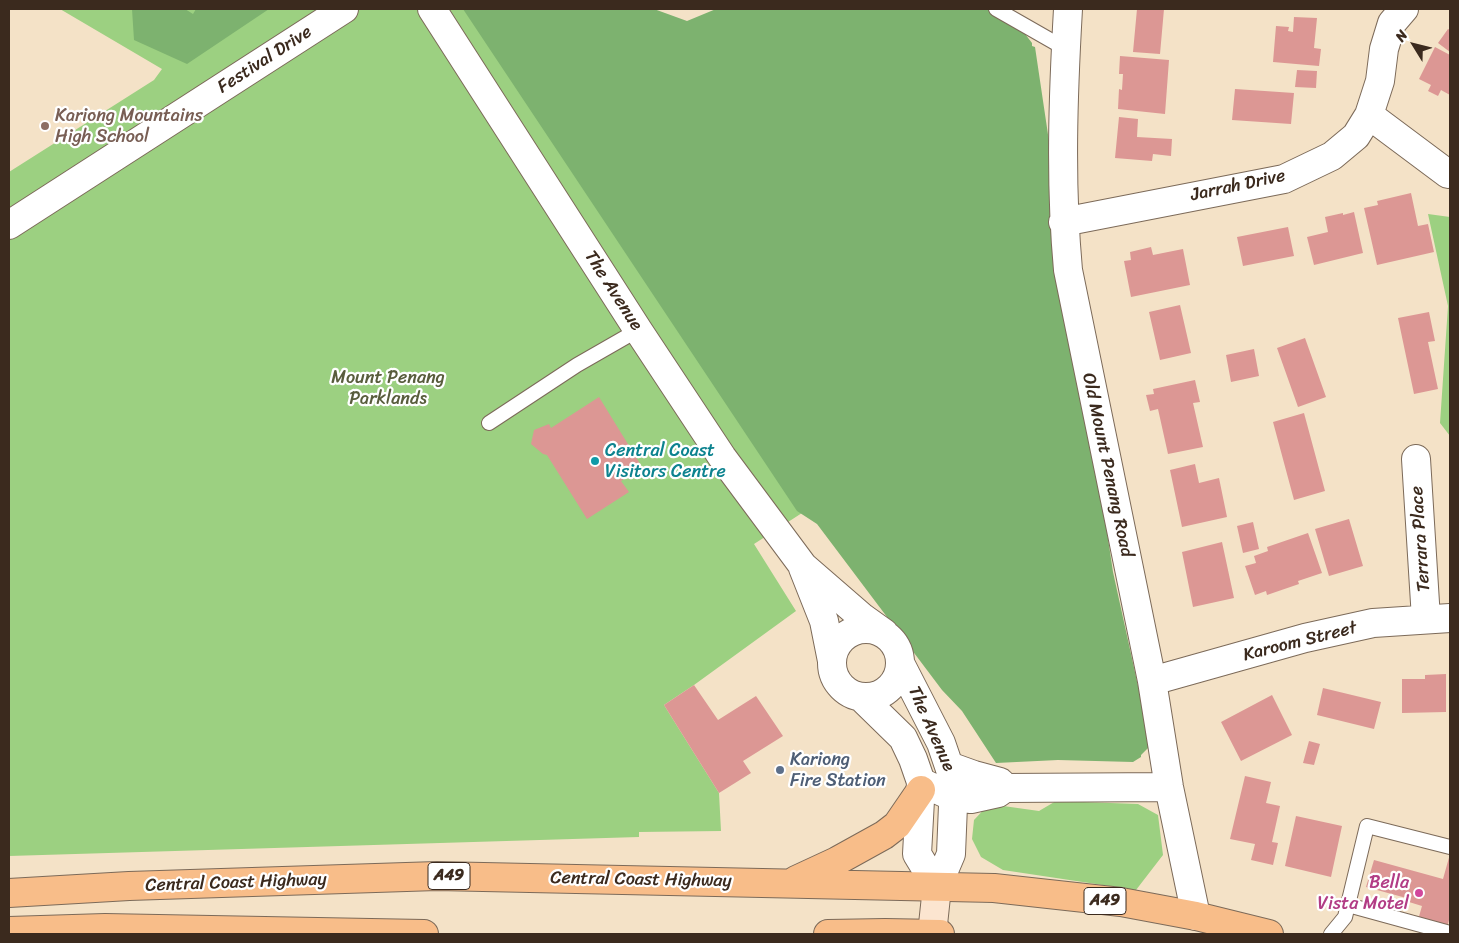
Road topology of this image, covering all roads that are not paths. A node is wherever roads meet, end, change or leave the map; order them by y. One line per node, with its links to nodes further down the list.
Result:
1 (344, 9): 10 (street, Festival Drive)
2 (432, 9): 11 (street, The Avenue)
3 (996, 9): 6 (lane)
4 (1068, 9): 6 (street, Old Mount Penang Road)
5 (1404, 9): 7 (street, Jarrah Drive)
6 (1066, 49): 9 (street, Old Mount Penang Road)
7 (1369, 115): 8 (street); 9 (street, Jarrah Drive)
8 (1448, 174)
9 (1064, 222): 19 (street, Old Mount Penang Road)
10 (9, 225)
11 (638, 330): 12 (lane); 14 (street, The Avenue)
12 (489, 422)
13 (1416, 459): 15 (street, Terrara Place)
14 (803, 566): 16 (street, The Avenue); 17 (street, The Avenue)
15 (1438, 619): 19 (street, Karoom Street)
16 (884, 633): 17 (street); 18 (street)
17 (832, 661): 20 (street)
18 (900, 664): 20 (street); 21 (street, The Avenue)
19 (1152, 681): 23 (street, Old Mount Penang Road)
20 (861, 696): 22 (street, The Avenue)
21 (949, 766): 24 (street); 25 (street, The Avenue)
22 (921, 786): 25 (street); 27 (highway); 28 (street, The Avenue)
23 (1169, 787): 24 (street); 31 (street, Old Mount Penang Road)
24 (1005, 788): 25 (street)
25 (953, 797): 28 (street, The Avenue)
26 (1450, 847): 30 (lane)
27 (790, 883): 28 (highway, Central Coast Highway / A49); 29 (highway, Central Coast Highway / A49)
28 (937, 887): 31 (highway, Central Coast Highway / A49); 36 (street)
29 (9, 892)
30 (1348, 905): 33 (lane); 39 (lane)
31 (1196, 916): 38 (highway, Central Coast Highway / A49)
32 (9, 931): 34 (highway)
33 (1450, 933)
34 (424, 934)
35 (828, 934): 36 (highway)
36 (932, 934): 37 (highway)
37 (940, 934)
38 (1269, 934)
39 (1331, 934)

